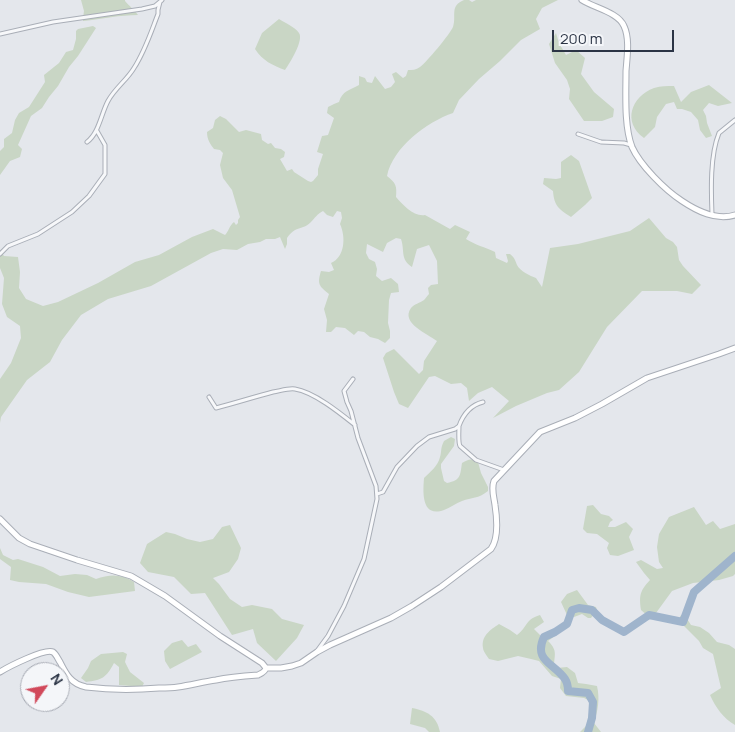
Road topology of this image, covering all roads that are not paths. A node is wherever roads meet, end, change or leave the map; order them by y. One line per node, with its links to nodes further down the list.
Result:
1 (582, 0): 8 (street)
2 (161, 1): 3 (street); 5 (street)
3 (0, 34)
4 (735, 120): 9 (street)
5 (96, 131): 7 (street); 11 (street)
6 (578, 134): 8 (street)
7 (87, 142)
8 (632, 146): 9 (street)
9 (712, 214): 10 (street)
10 (735, 215)
11 (0, 254)
12 (735, 348): 18 (street)
13 (354, 379): 16 (street)
14 (209, 397): 16 (street)
15 (483, 402): 17 (street)
16 (355, 426): 19 (street)
17 (459, 426): 18 (street); 19 (street)
18 (504, 470): 21 (street)
19 (378, 494): 21 (street)
20 (0, 519): 22 (street)
21 (317, 652): 22 (street)
22 (266, 668): 23 (street)
23 (0, 672)

